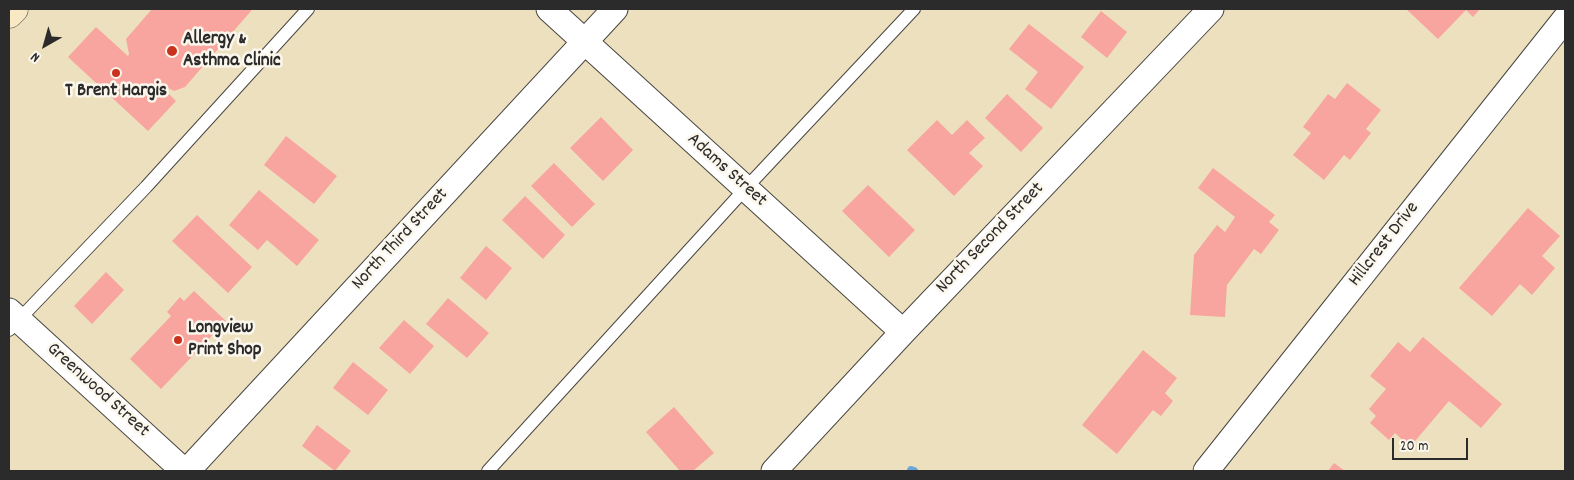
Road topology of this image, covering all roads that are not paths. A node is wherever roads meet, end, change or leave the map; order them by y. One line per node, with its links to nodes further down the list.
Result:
1 (14, 9): 7 (main road)
2 (308, 9): 11 (lane)
3 (549, 9): 9 (street, Adams Street)
4 (615, 9): 9 (street, North Third Street)
5 (914, 9): 10 (lane)
6 (1211, 9): 12 (street, North Second Street)
7 (9, 14)
8 (1565, 19): 16 (street, Hillcrest Drive)
9 (585, 42): 10 (street, Adams Street); 13 (street, North Third Street)
10 (745, 189): 12 (street, Adams Street); 14 (lane)
11 (12, 320): 13 (street, Greenwood Street)
12 (903, 332): 15 (street, North Second Street)
13 (186, 471)
14 (488, 471)
15 (774, 471)
16 (1206, 471)

